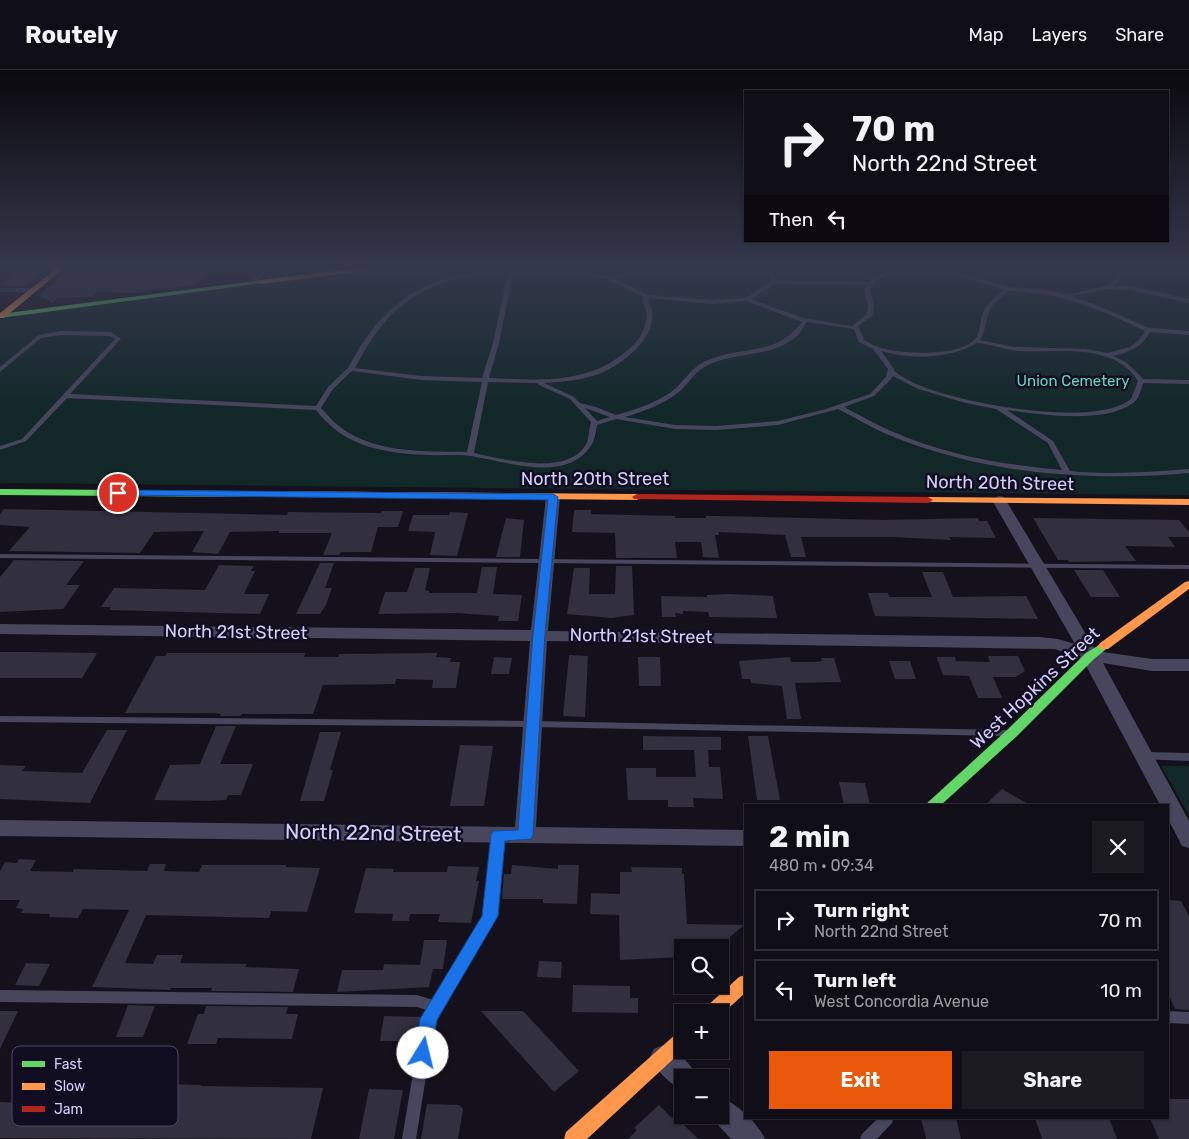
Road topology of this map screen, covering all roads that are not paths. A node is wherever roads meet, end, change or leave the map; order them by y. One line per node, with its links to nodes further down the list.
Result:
1 (385, 318): 16 (lane)
2 (501, 318): 19 (lane)
3 (650, 318): 21 (lane)
4 (795, 318): 8 (lane)
5 (867, 318): 9 (lane)
6 (984, 318): 12 (lane)
7 (1123, 318): 10 (lane)
8 (806, 321): 9 (lane); 28 (lane)
9 (855, 328): 13 (lane)
10 (1148, 330): 11 (lane); 15 (lane)
11 (1189, 333)
12 (977, 341): 14 (lane); 15 (lane)
13 (876, 348): 14 (lane); 17 (lane)
14 (911, 356): 17 (lane)
15 (1108, 356): 20 (lane)
16 (351, 369): 19 (lane); 27 (lane)
17 (890, 369): 25 (lane); 26 (lane)
18 (0, 370): 23 (lane)
19 (484, 380): 21 (lane); 31 (lane)
20 (1141, 381): 22 (lane); 25 (lane)
21 (538, 382): 24 (lane)
22 (1189, 382)
23 (67, 396): 27 (lane); 30 (lane)
24 (581, 405): 28 (lane); 29 (lane)
25 (997, 406): 33 (lane)
26 (839, 407): 28 (lane); 33 (lane)
27 (318, 408): 31 (lane)
28 (616, 417): 29 (lane)
29 (594, 424): 31 (lane)
30 (0, 448)
31 (470, 454)
32 (1189, 471): 33 (lane)
33 (1067, 472)
34 (0, 492): 35 (main road, North 20th Street)
35 (553, 497): 36 (main road, North 20th Street); 39 (street)
36 (999, 500): 37 (main road, North 20th Street); 40 (street)
37 (1189, 502)
38 (0, 556): 39 (lane)
39 (546, 562): 40 (lane); 44 (street)
40 (1036, 566): 41 (lane); 45 (street)
41 (1189, 567)
42 (1189, 584): 45 (main road, West Hopkins Street)
43 (0, 629): 44 (street, North 21st Street)
44 (539, 634): 45 (street, North 21st Street); 48 (street)
45 (1090, 656): 46 (street, North 21st Street); 49 (main road, West Hopkins Street); 50 (street)
46 (1189, 665)
47 (0, 719): 48 (lane)
48 (533, 724): 49 (lane); 57 (street)
49 (1012, 733): 52 (main road, West Hopkins Street)
50 (1144, 756): 51 (lane); 53 (street)
51 (1189, 757)
52 (933, 804)
53 (1167, 804)
54 (1170, 810): 59 (street)
55 (0, 828): 56 (street, North 22nd Street)
56 (498, 835): 57 (street, North 22nd Street); 63 (lane)
57 (525, 835): 58 (street, North 22nd Street)
58 (744, 838)
59 (1189, 840)
60 (744, 983): 62 (main road)
61 (0, 996): 63 (lane)
62 (721, 1004)
63 (435, 1006): 71 (lane)
64 (1169, 1017): 65 (lane)
65 (1189, 1018)
66 (674, 1048): 67 (main road)
67 (664, 1057): 68 (street); 72 (main road)
68 (675, 1069)
69 (729, 1118): 73 (street)
70 (886, 1119): 74 (lane)
71 (409, 1139)
72 (574, 1139)
73 (751, 1139)
74 (867, 1139)

